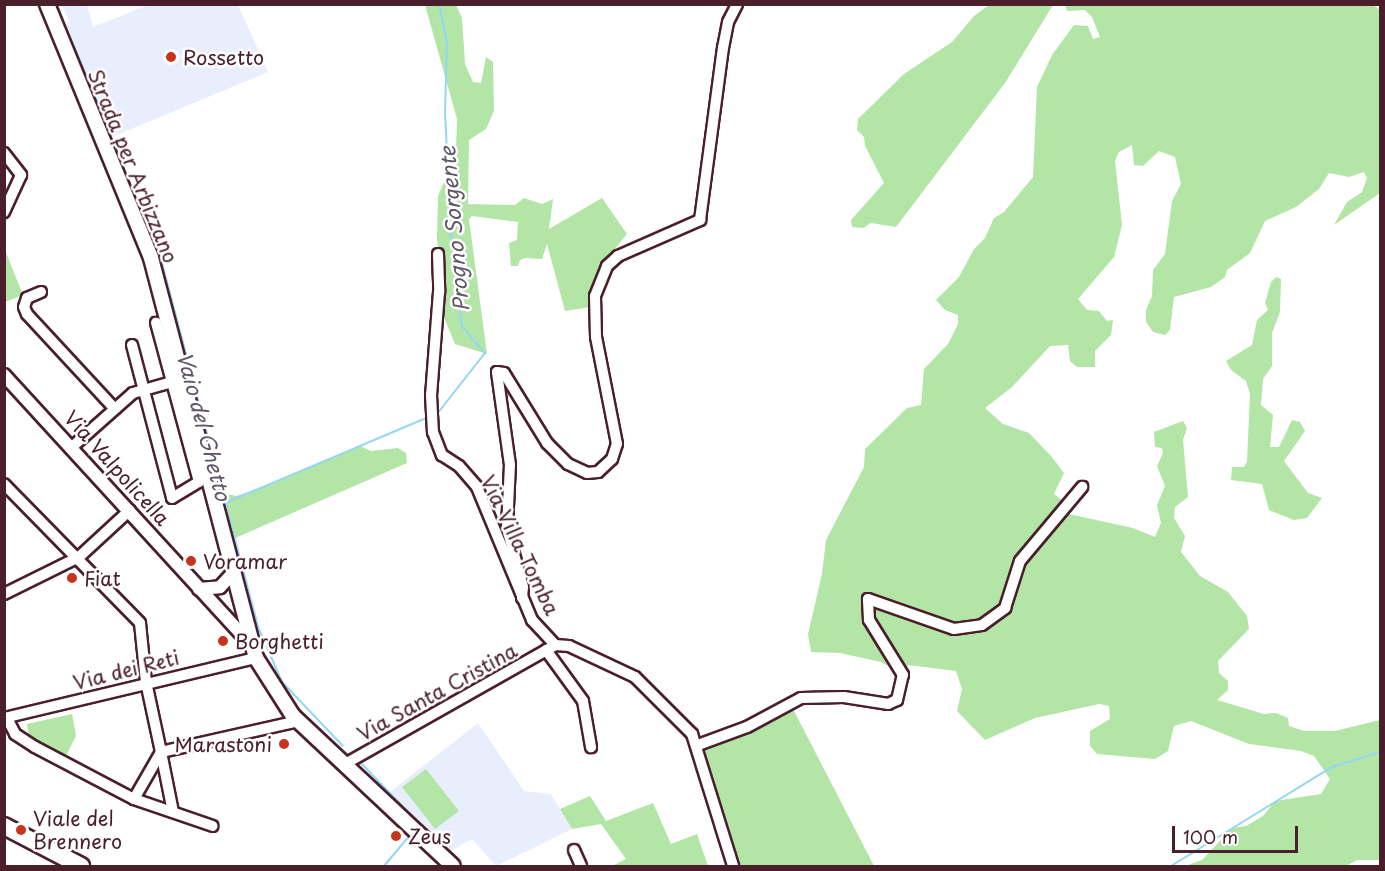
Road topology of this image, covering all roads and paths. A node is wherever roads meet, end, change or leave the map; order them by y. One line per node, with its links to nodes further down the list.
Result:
1 (47, 4): 18 (main road, Strada per Arbizzano)
2 (737, 4): 21 (street)
3 (4, 153): 4 (street)
4 (4, 212)
5 (438, 254): 21 (street, Via Villa Tomba)
6 (40, 292): 12 (street)
7 (156, 323): 10 (street)
8 (132, 345): 11 (street)
9 (7, 382): 13 (street, Via Valpolicella)
10 (171, 382): 11 (street); 11 (street)
11 (143, 390): 12 (street)
12 (115, 409): 13 (street)
13 (72, 447): 16 (street, Via Valpolicella)
14 (4, 484): 17 (street)
15 (1082, 487): 27 (street)
16 (130, 510): 17 (street); 19 (street, Via Valpolicella)
17 (79, 556): 20 (street); 24 (street)
18 (232, 574): 19 (street); 23 (main road, Strada per Arbizzano)
19 (199, 589): 23 (street, Via Valpolicella)
20 (4, 594)
21 (522, 598): 22 (street, Via Villa Tomba)
22 (554, 646): 27 (street); 28 (street, Via Santa Cristina); 30 (street, Via Santa Cristina)
23 (254, 651): 24 (street, Via dei Reti); 26 (main road, Via Valpolicella)
24 (146, 682): 25 (street, Via dei Reti); 29 (street)
25 (6, 718): 31 (street)
26 (299, 721): 29 (street); 30 (main road, Via Valpolicella)
27 (698, 745): 39 (street)
28 (591, 747)
29 (161, 752): 31 (street); 32 (street)
30 (345, 764): 36 (main road, Via Valpolicella)
31 (135, 799): 32 (street)
32 (173, 813): 34 (street)
33 (4, 826): 37 (main road)
34 (213, 826)
35 (574, 850): 38 (street)
36 (451, 865)
37 (81, 867)
38 (581, 867)
39 (733, 867)

